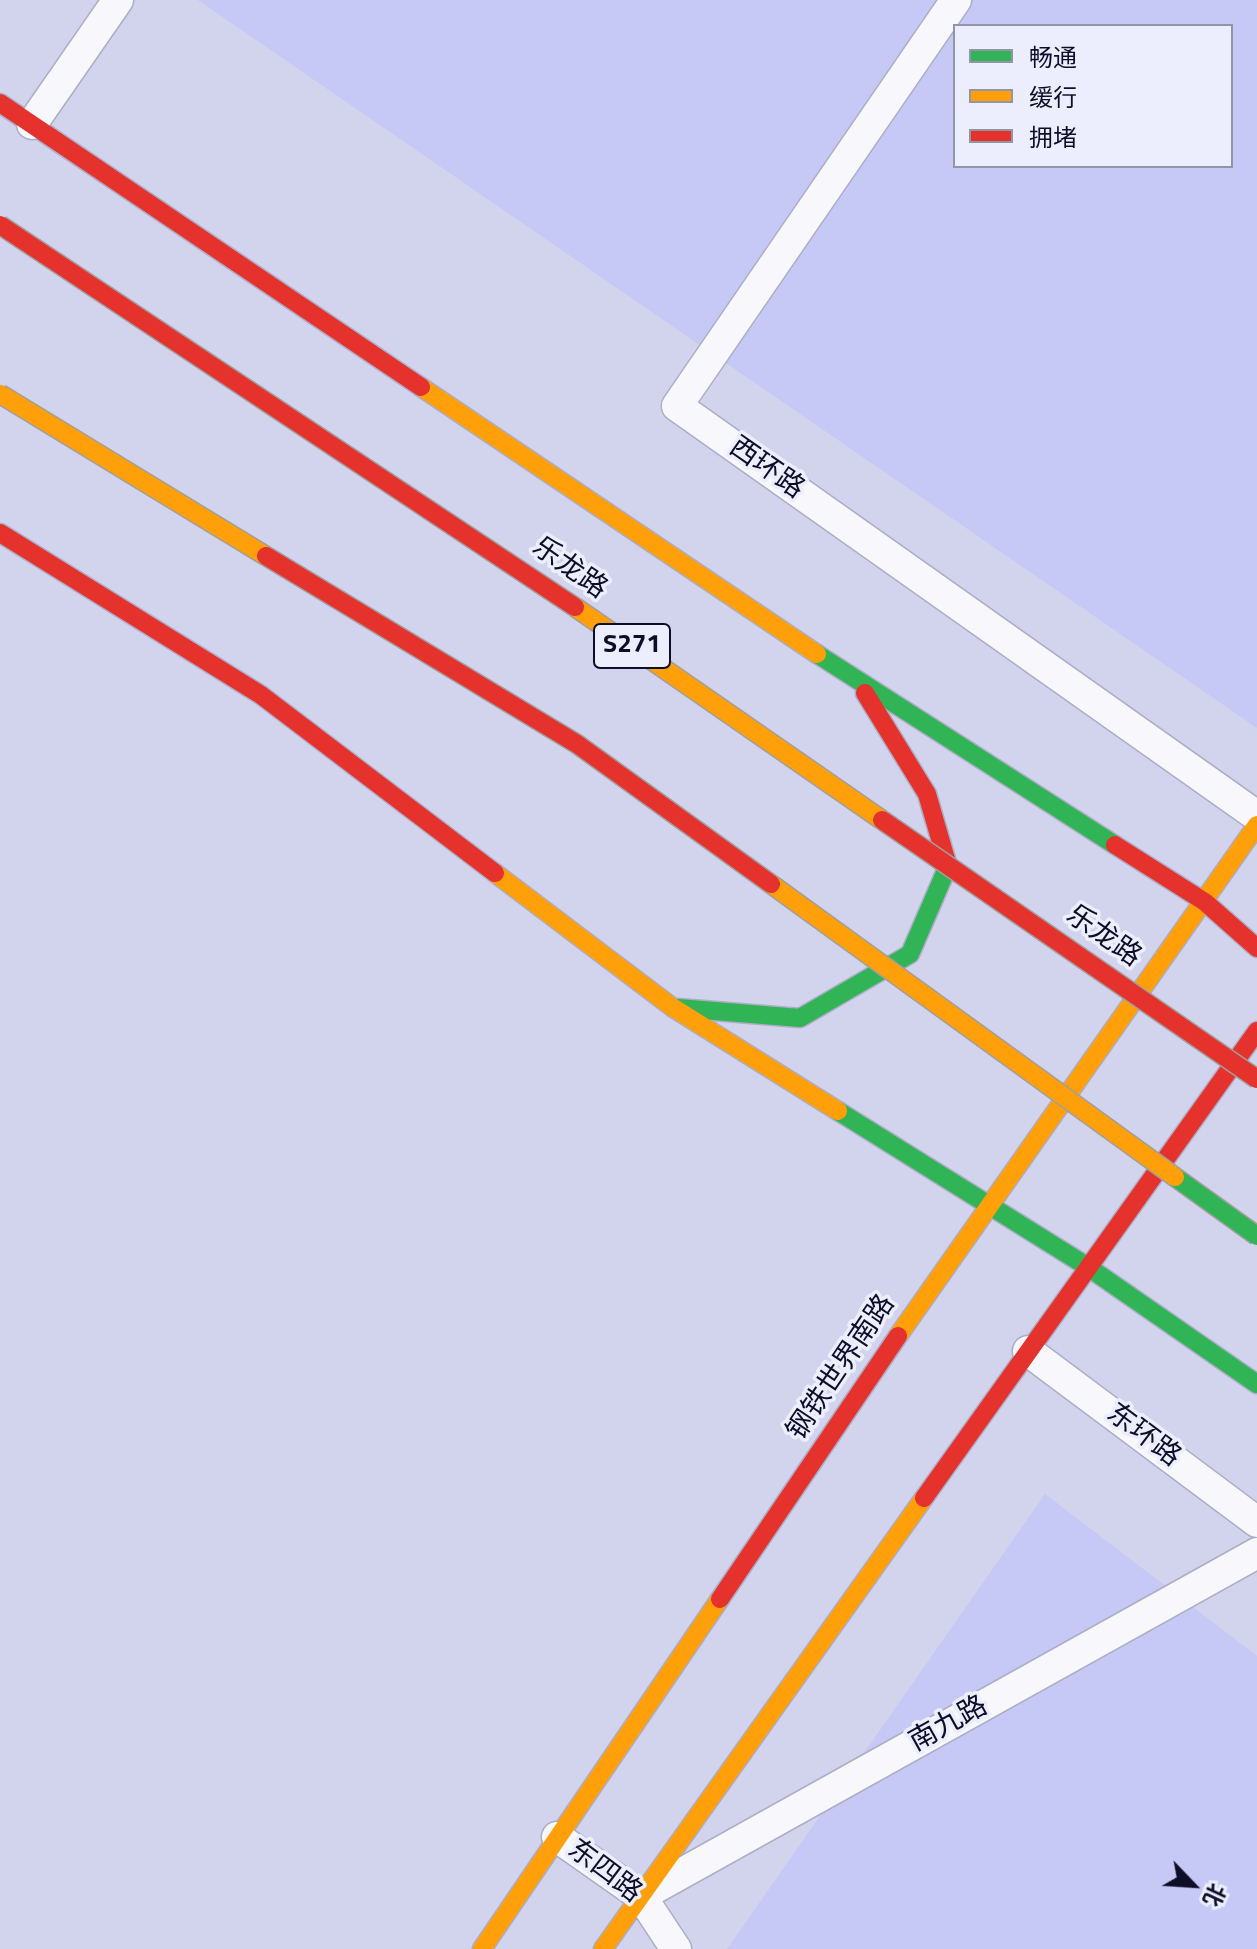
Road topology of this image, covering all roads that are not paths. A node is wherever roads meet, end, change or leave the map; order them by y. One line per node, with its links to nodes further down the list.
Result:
1 (118, 0): 4 (lane)
2 (956, 0): 9 (lane, 西环路)
3 (0, 103): 4 (main road)
4 (32, 124): 8 (main road)
5 (0, 225): 15 (main road, 乐龙路 / S271, bridge)
6 (0, 394): 17 (main road, bridge)
7 (0, 533): 13 (main road)
8 (860, 683): 11 (main road); 13 (main road)
9 (1257, 816)
10 (1257, 825): 11 (main road, 钢铁世界南路)
11 (1205, 902): 12 (main road); 16 (main road, 钢铁世界南路)
12 (1257, 948)
13 (672, 1007): 16 (main road)
14 (1257, 1031): 18 (main road)
15 (1257, 1079)
16 (987, 1204): 18 (main road); 23 (main road, 钢铁世界南路)
17 (1257, 1236)
18 (1088, 1267): 19 (main road); 20 (main road)
19 (1028, 1351): 21 (lane, 东环路); 24 (main road)
20 (1257, 1384)
21 (1257, 1522)
22 (1257, 1553): 24 (lane, 南九路)
23 (557, 1837): 24 (lane, 东四路); 25 (main road, 钢铁世界南路)
24 (641, 1896): 26 (main road); 27 (lane, 东四路)
25 (482, 1949)
26 (603, 1949)
27 (676, 1949)

